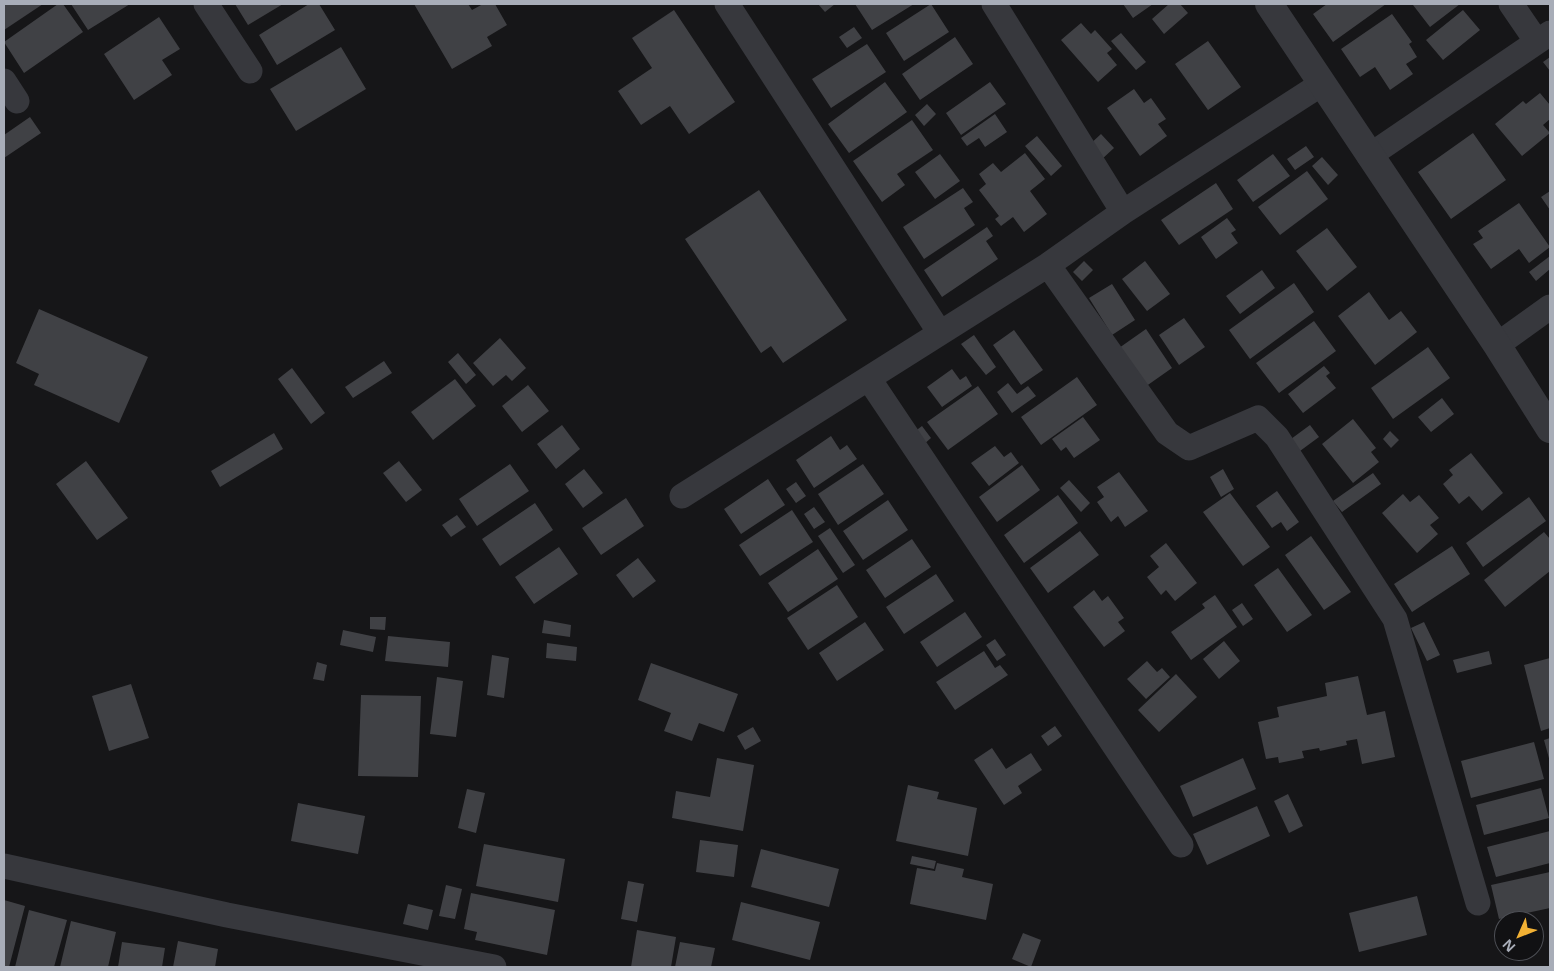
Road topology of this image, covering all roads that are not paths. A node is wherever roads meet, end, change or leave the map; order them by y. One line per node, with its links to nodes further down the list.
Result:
1 (206, 4): 7 (street)
2 (728, 4): 13 (street)
3 (994, 4): 10 (street)
4 (1269, 4): 8 (street)
5 (1510, 4): 6 (street)
6 (1543, 38): 9 (street)
7 (250, 71)
8 (1323, 83): 9 (street); 10 (street)
9 (1370, 156): 14 (street)
10 (1123, 212): 11 (street)
11 (1048, 266): 13 (street); 20 (street)
12 (1550, 307): 14 (street)
13 (940, 333): 15 (street)
14 (1496, 345): 16 (street)
15 (869, 379): 17 (street); 18 (street)
16 (1550, 429)
17 (682, 496)
18 (1181, 845)
19 (4, 866): 21 (street)
20 (1478, 903)
21 (494, 967)

